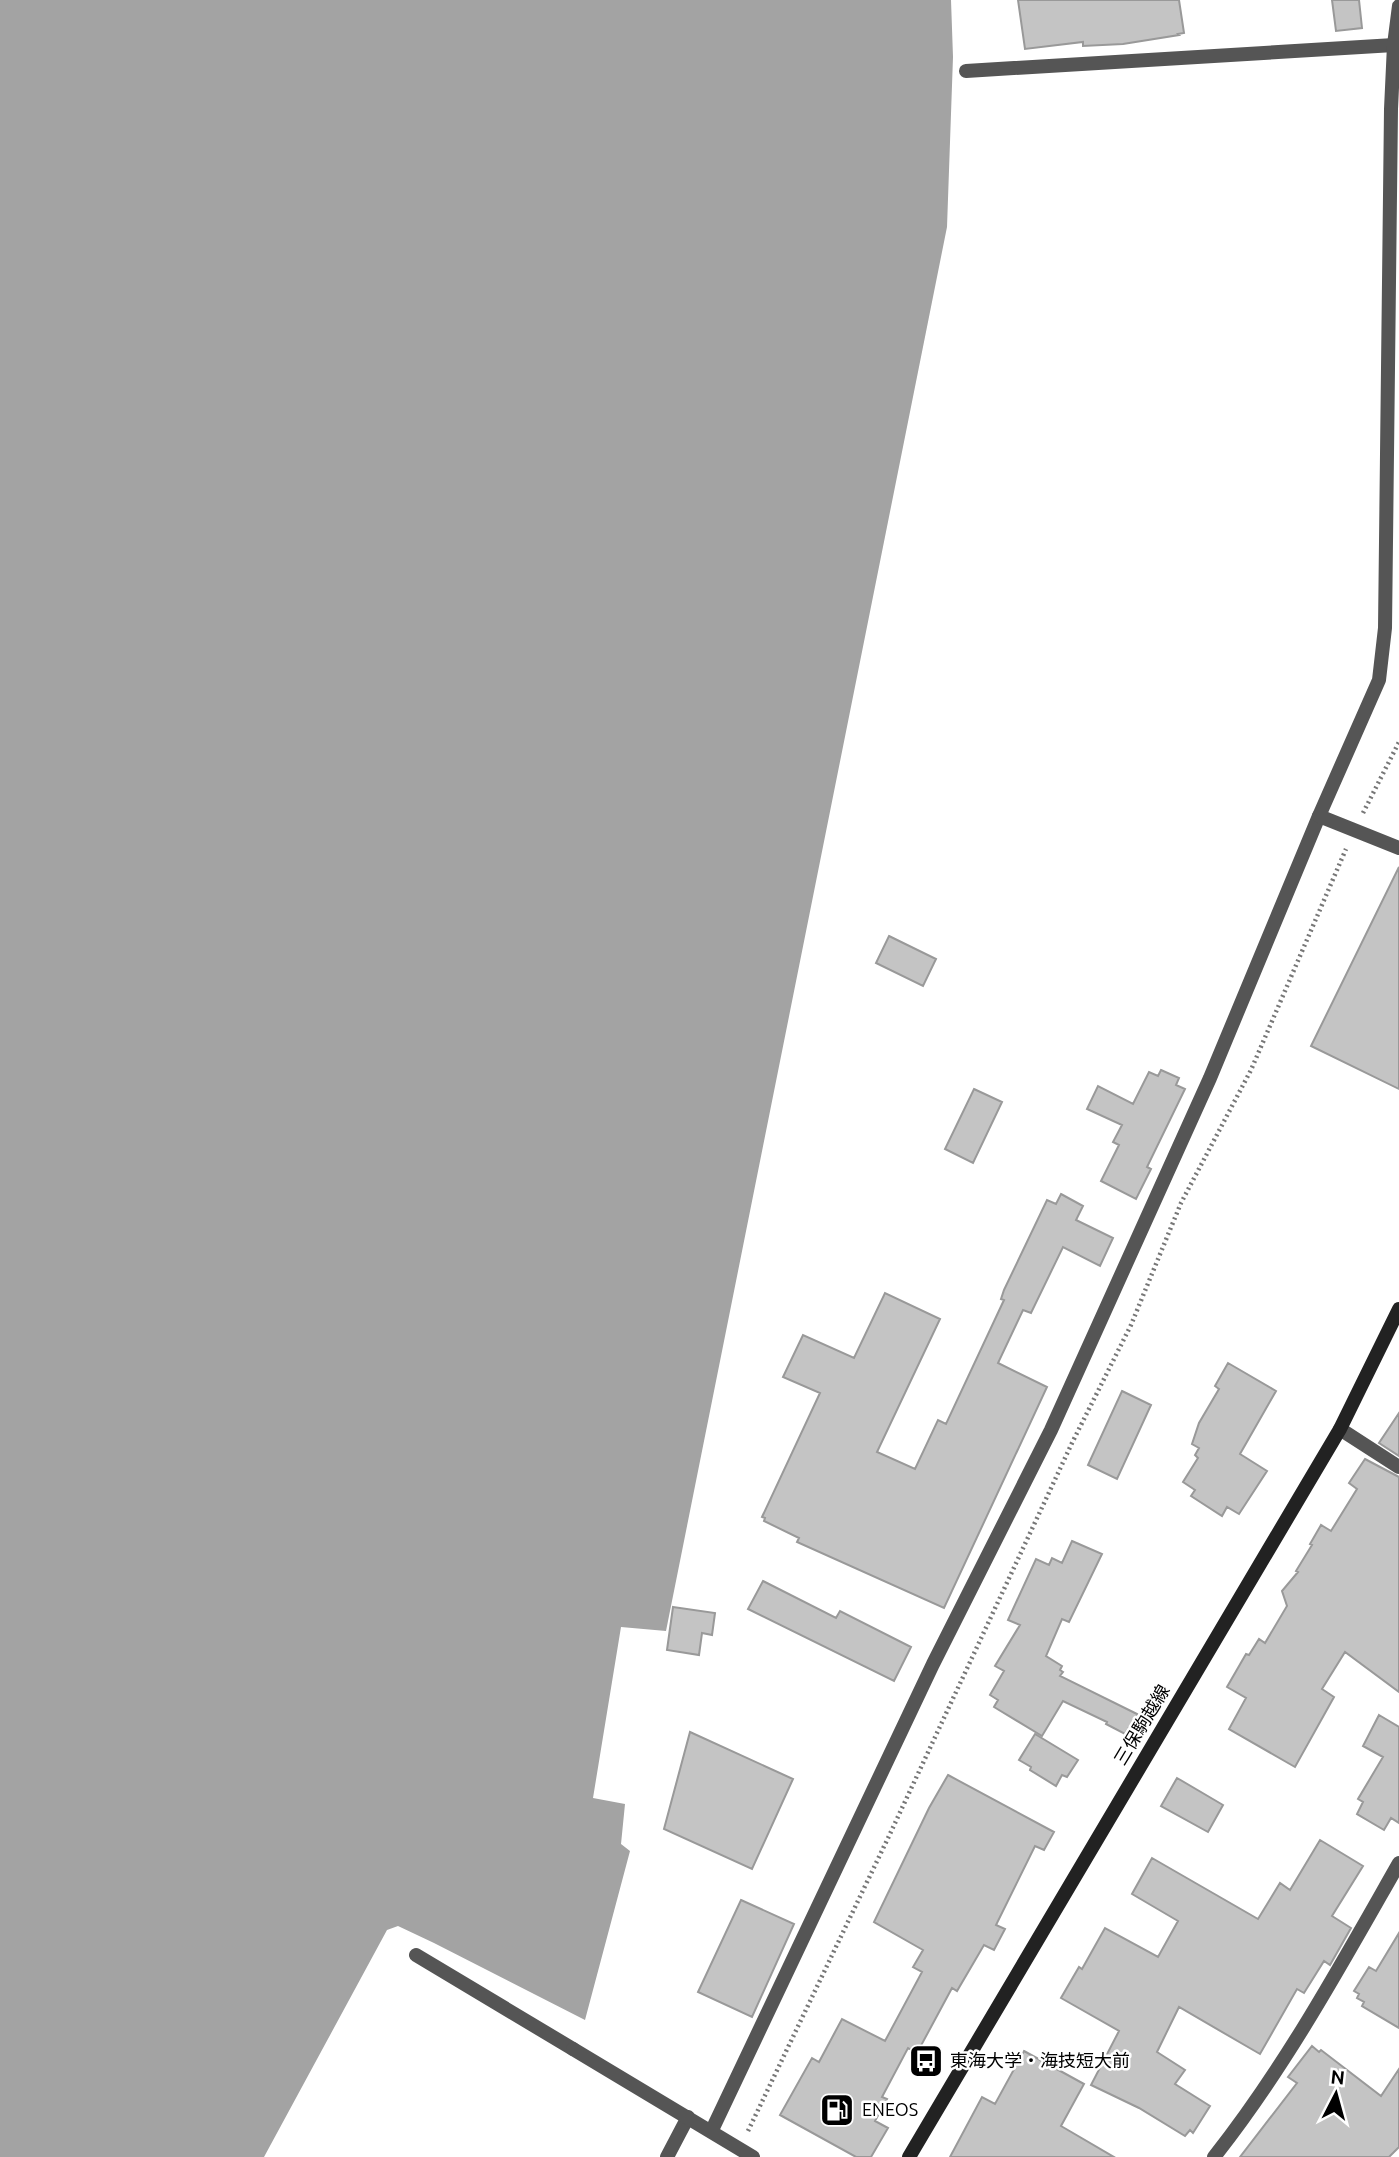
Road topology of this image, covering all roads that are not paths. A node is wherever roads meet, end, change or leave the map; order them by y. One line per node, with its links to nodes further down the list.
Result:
1 (1399, 6): 2 (street)
2 (1394, 45): 3 (street); 4 (street)
3 (965, 71)
4 (1394, 200): 5 (street)
5 (1393, 370): 6 (street)
6 (1320, 816): 7 (street); 14 (street)
7 (1399, 848)
8 (1399, 1308): 9 (main road, 三保駒越線)
9 (1340, 1429): 10 (street); 17 (main road, 三保駒越線)
10 (1399, 1467)
11 (1399, 1863): 18 (street)
12 (416, 1955): 13 (street)
13 (688, 2116): 14 (street); 15 (street)
14 (712, 2130): 16 (street)
15 (667, 2157)
16 (754, 2157)
17 (909, 2157)
18 (1214, 2157)

